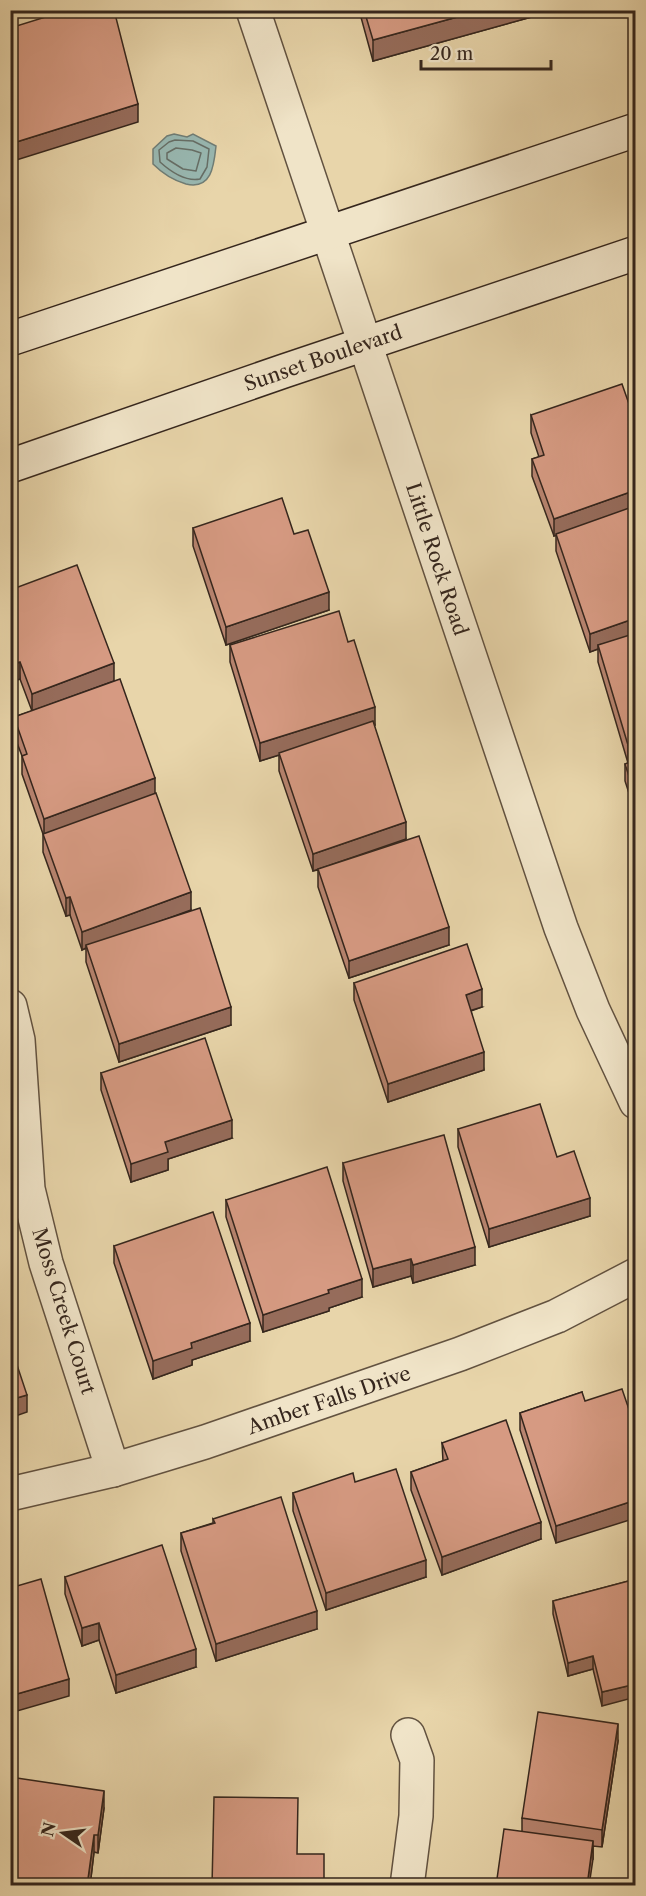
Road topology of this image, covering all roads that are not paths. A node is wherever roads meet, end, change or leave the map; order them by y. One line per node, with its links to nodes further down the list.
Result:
1 (254, 10): 3 (street, Little Rock Road)
2 (636, 130): 3 (street)
3 (328, 233): 5 (street); 6 (street, Little Rock Road)
4 (636, 253): 6 (street, Sunset Boulevard)
5 (10, 339)
6 (366, 344): 7 (street, Sunset Boulevard); 9 (street, Little Rock Road)
7 (10, 466)
8 (10, 1006): 11 (street, Moss Creek Court)
9 (636, 1102)
10 (636, 1275): 11 (street, Amber Falls Drive)
11 (113, 1470): 12 (street, Amber Falls Drive)
12 (10, 1494)
13 (408, 1735): 14 (street)
14 (407, 1886)

